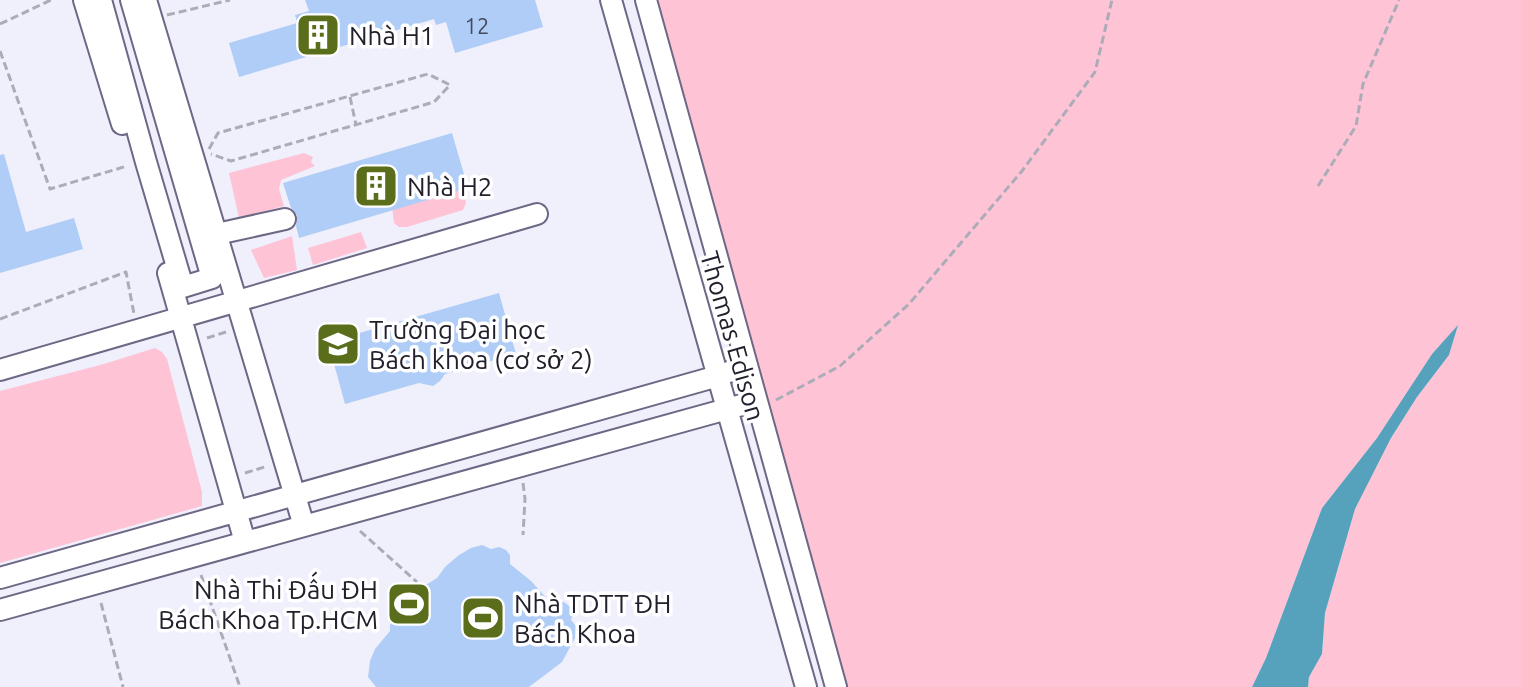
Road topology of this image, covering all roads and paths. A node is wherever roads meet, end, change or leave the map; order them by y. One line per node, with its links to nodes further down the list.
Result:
1 (51, 0): 11 (path)
2 (84, 0): 16 (street)
3 (101, 0): 16 (street)
4 (131, 0): 15 (street)
5 (230, 0): 10 (path)
6 (611, 0): 29 (street, Thomas Edison)
7 (646, 0): 27 (street, Thomas Edison)
8 (1112, 0): 30 (path)
9 (1399, 0): 17 (path)
10 (149, 9): 20 (street)
11 (0, 24)
12 (0, 51): 16 (path)
13 (349, 97): 14 (path); 14 (path); 14 (path)
14 (356, 125)
15 (176, 155): 16 (street); 16 (street)
16 (140, 163): 22 (street)
17 (1318, 186)
18 (537, 214): 21 (street)
19 (285, 219): 20 (street)
20 (217, 234): 21 (street)
21 (237, 301): 22 (street); 36 (street)
22 (181, 317): 24 (street); 37 (street)
23 (0, 319): 24 (path)
24 (138, 330): 28 (street)
25 (229, 331): 26 (path)
26 (200, 340)
27 (747, 365): 29 (street); 30 (street, Thomas Edison)
28 (0, 370)
29 (718, 376): 31 (street, Thomas Edison); 32 (street)
30 (758, 405): 31 (street); 52 (street, Thomas Edison)
31 (727, 409): 33 (street); 51 (street, Thomas Edison)
32 (526, 430): 33 (street); 36 (street)
33 (528, 464): 38 (street); 40 (path)
34 (268, 466): 35 (path)
35 (237, 476)
36 (295, 495): 37 (street); 39 (street)
37 (237, 511): 41 (street); 43 (street)
38 (342, 515): 39 (street); 45 (path)
39 (304, 526): 41 (street)
40 (523, 535)
41 (245, 542): 42 (street)
42 (194, 556): 46 (street); 50 (path)
43 (48, 565): 44 (street); 47 (street)
44 (0, 578)
45 (417, 582)
46 (96, 584): 47 (street); 49 (path)
47 (56, 595): 48 (street)
48 (0, 610)
49 (123, 687)
50 (240, 687)
51 (806, 687)
52 (836, 687)

